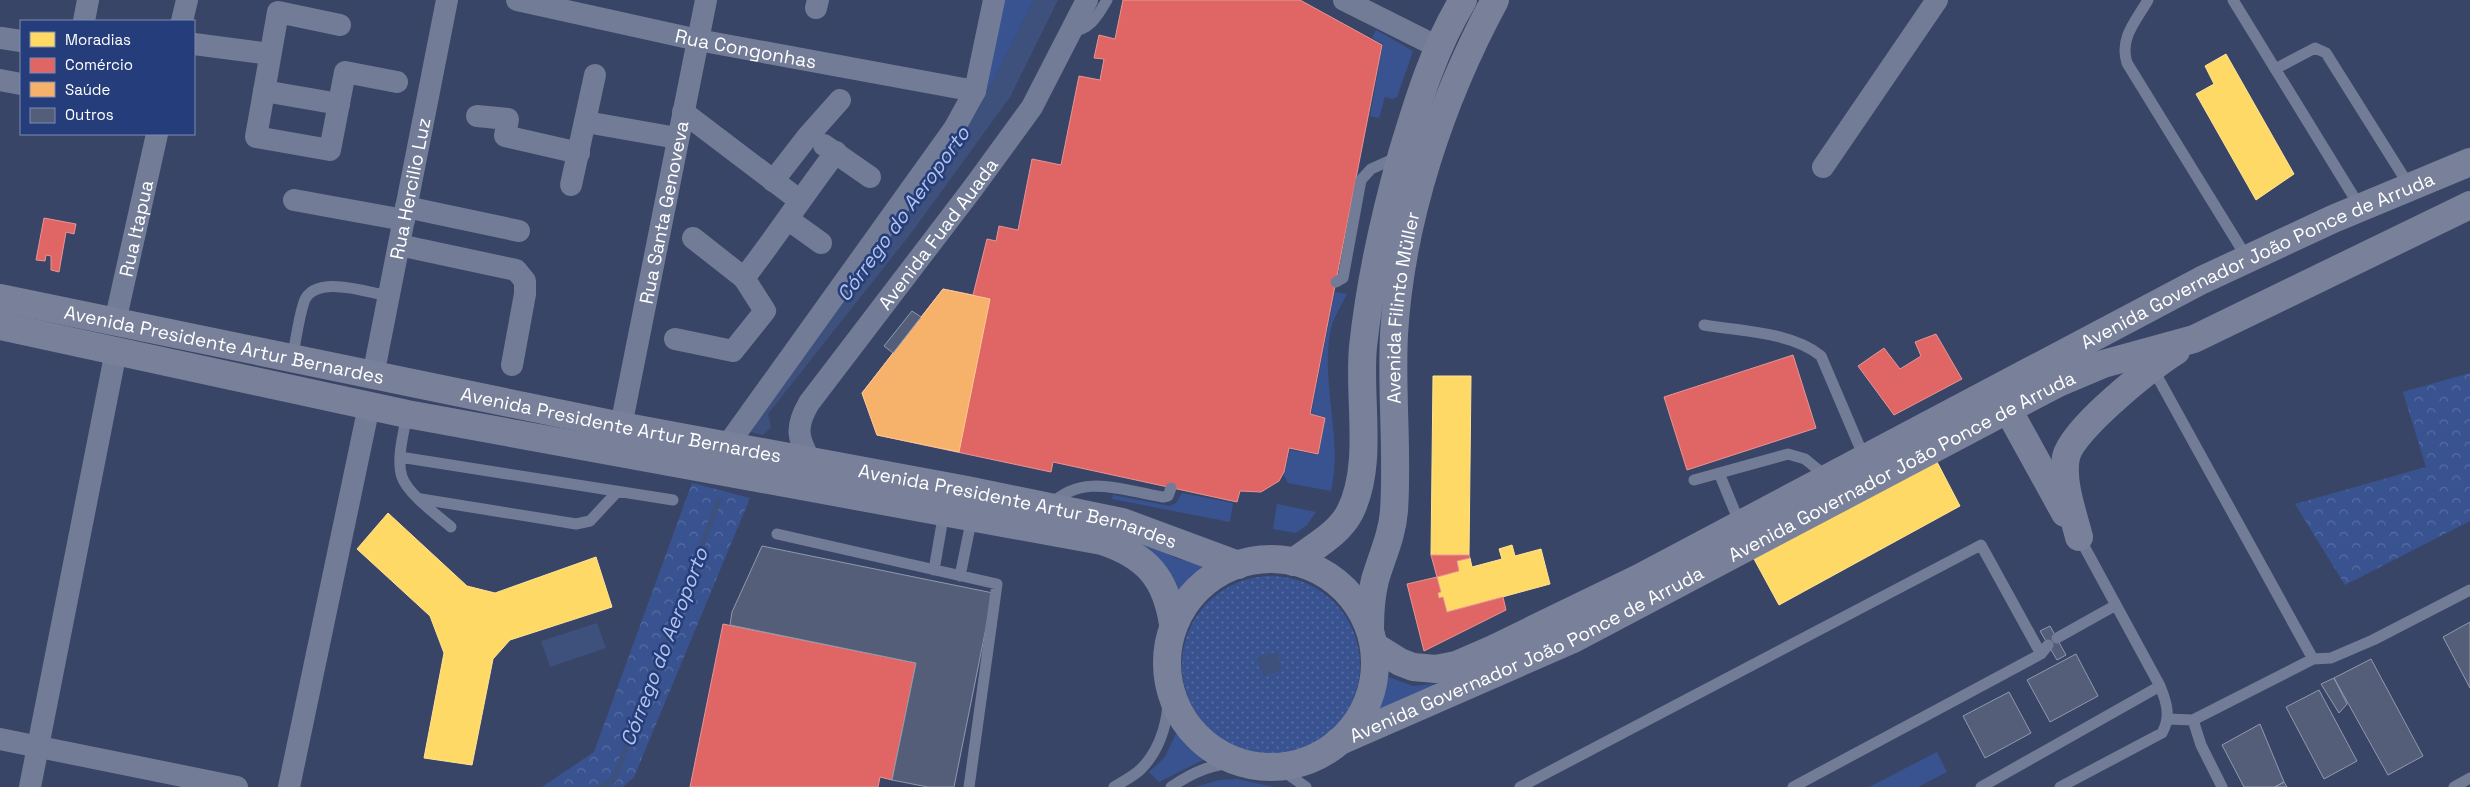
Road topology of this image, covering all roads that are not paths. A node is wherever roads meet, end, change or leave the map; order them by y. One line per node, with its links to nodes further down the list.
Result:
1 (187, 0): 14 (street)
2 (447, 0): 49 (street, Rua Hercilio Luz)
3 (517, 0): 17 (street, Rua Congonhas)
4 (706, 0): 17 (street, Rua Santa Genoveva)
5 (994, 0): 27 (street)
6 (1087, 0): 16 (street, Avenida Fuad Auada)
7 (1107, 0): 16 (lane)
8 (1344, 0): 19 (street)
9 (1463, 0): 19 (main road, Avenida Filinto Müller)
10 (1495, 0): 98 (main road, Avenida Filinto Müller)
11 (1937, 0): 40 (street)
12 (2148, 0): 54 (lane)
13 (2233, 0): 21 (lane)
14 (182, 20)
15 (340, 25): 20 (street)
16 (1071, 32): 76 (street, Avenida Fuad Auada)
17 (698, 40): 27 (street, Rua Congonhas); 30 (street, Rua Santa Genoveva)
18 (195, 44): 20 (street)
19 (1438, 47): 38 (main road, Avenida Filinto Müller)
20 (270, 54): 26 (street)
21 (2275, 69): 44 (lane); 47 (lane)
22 (595, 75): 32 (street)
23 (0, 80): 25 (street)
24 (397, 82): 29 (street)
25 (20, 84)
26 (264, 90): 29 (street); 29 (street)
27 (975, 91): 73 (street)
28 (840, 100): 34 (street)
29 (339, 104)
30 (682, 112): 35 (street, Rua Santa Genoveva); 42 (street)
31 (477, 116): 36 (street)
32 (586, 122): 35 (street); 36 (street)
33 (157, 135): 59 (street, Rua Itapua)
34 (808, 136): 37 (street); 42 (street)
35 (677, 138): 72 (street, Rua Santa Genoveva)
36 (579, 152): 43 (street)
37 (836, 152): 41 (street); 48 (street)
38 (1402, 156): 56 (lane); 91 (main road, Avenida Filinto Müller)
39 (2470, 162): 44 (main road, Avenida Governador João Ponce de Arruda)
40 (1823, 167)
41 (870, 177)
42 (773, 182): 48 (street)
43 (571, 185)
44 (2410, 187): 47 (main road, Avenida Governador João Ponce de Arruda)
45 (294, 200): 49 (street)
46 (2470, 205): 63 (main road, Avenida Governador João Ponce de Arruda)
47 (2360, 207): 54 (main road, Avenida Governador João Ponce de Arruda)
48 (794, 210): 52 (street); 55 (street)
49 (405, 214): 50 (street); 53 (street, Rua Hercilio Luz)
50 (519, 231)
51 (693, 238): 55 (street)
52 (821, 243)
53 (399, 245): 57 (street, Rua Hercilio Luz); 66 (street)
54 (2247, 258): 69 (main road, Avenida Governador João Ponce de Arruda)
55 (744, 278): 62 (street)
56 (1336, 282)
57 (388, 296): 65 (lane); 68 (street, Rua Hercilio Luz)
58 (0, 298): 59 (main road, Avenida Presidente Artur Bernardes)
59 (115, 322): 65 (main road, Avenida Presidente Artur Bernardes)
60 (1704, 325): 75 (lane)
61 (0, 326): 64 (main road, Avenida Presidente Artur Bernardes)
62 (675, 339)
63 (2194, 339): 67 (main road); 69 (main road, Avenida Governador João Ponce de Arruda)
64 (116, 351): 70 (main road, Avenida Presidente Artur Bernardes); 107 (street)
65 (292, 359): 68 (main road, Avenida Presidente Artur Bernardes)
66 (512, 365)
67 (2152, 367): 90 (main road); 100 (lane)
68 (373, 376): 72 (main road, Avenida Presidente Artur Bernardes)
69 (2002, 399): 75 (main road, Avenida Governador João Ponce de Arruda); 90 (main road); 106 (main road, Avenida Governador João Ponce de Arruda)
70 (369, 406): 71 (main road, Avenida Presidente Artur Bernardes); 113 (street)
71 (407, 414): 74 (lane); 85 (main road, Avenida Presidente Artur Bernardes)
72 (621, 426): 73 (main road, Avenida Presidente Artur Bernardes)
73 (726, 447): 76 (main road, Avenida Presidente Artur Bernardes)
74 (400, 457): 81 (lane); 82 (lane)
75 (1864, 457): 78 (main road, Avenida Governador João Ponce de Arruda)
76 (811, 462): 84 (main road, Avenida Presidente Artur Bernardes)
77 (1719, 473): 78 (lane); 79 (lane); 87 (lane)
78 (1827, 477): 87 (main road, Avenida Governador João Ponce de Arruda)
79 (1694, 480)
80 (1171, 488): 84 (lane)
81 (617, 492): 82 (lane); 83 (lane)
82 (421, 499): 88 (lane)
83 (673, 500)
84 (1048, 507): 92 (main road, Avenida Presidente Artur Bernardes)
85 (944, 512): 86 (main road, Avenida Presidente Artur Bernardes); 93 (lane)
86 (972, 517): 94 (lane); 97 (main road, Avenida Presidente Artur Bernardes)
87 (1740, 524): 98 (main road, Avenida Governador João Ponce de Arruda)
88 (451, 527)
89 (776, 534): 93 (lane)
90 (2079, 537): 96 (lane)
91 (1294, 562): 92 (main road); 98 (main road)
92 (1238, 565): 97 (main road)
93 (934, 570): 94 (lane)
94 (960, 576): 114 (lane)
95 (2470, 590): 100 (lane)
96 (2116, 605): 99 (lane); 102 (lane)
97 (1174, 624): 101 (main road)
98 (1373, 638): 106 (main road, Avenida Filinto Müller)
99 (2049, 646): 118 (lane); 119 (lane)
100 (2313, 659): 104 (lane)
101 (1167, 685): 108 (main road); 115 (lane)
102 (2160, 686): 103 (lane); 120 (lane)
103 (2168, 720): 104 (lane); 121 (lane)
104 (2193, 720): 122 (lane)
105 (0, 739): 107 (street)
106 (1338, 742): 109 (main road)
107 (38, 747): 111 (street); 112 (street)
108 (1243, 763): 109 (main road); 116 (lane)
109 (1276, 766): 117 (lane)
110 (2470, 778): 123 (lane)
111 (30, 787)
112 (237, 787)
113 (289, 787)
114 (969, 787)
115 (1114, 787)
116 (1171, 787)
117 (1306, 787)
118 (1520, 787)
119 (1793, 787)
120 (1981, 787)
121 (2060, 787)
122 (2222, 787)
123 (2454, 787)

